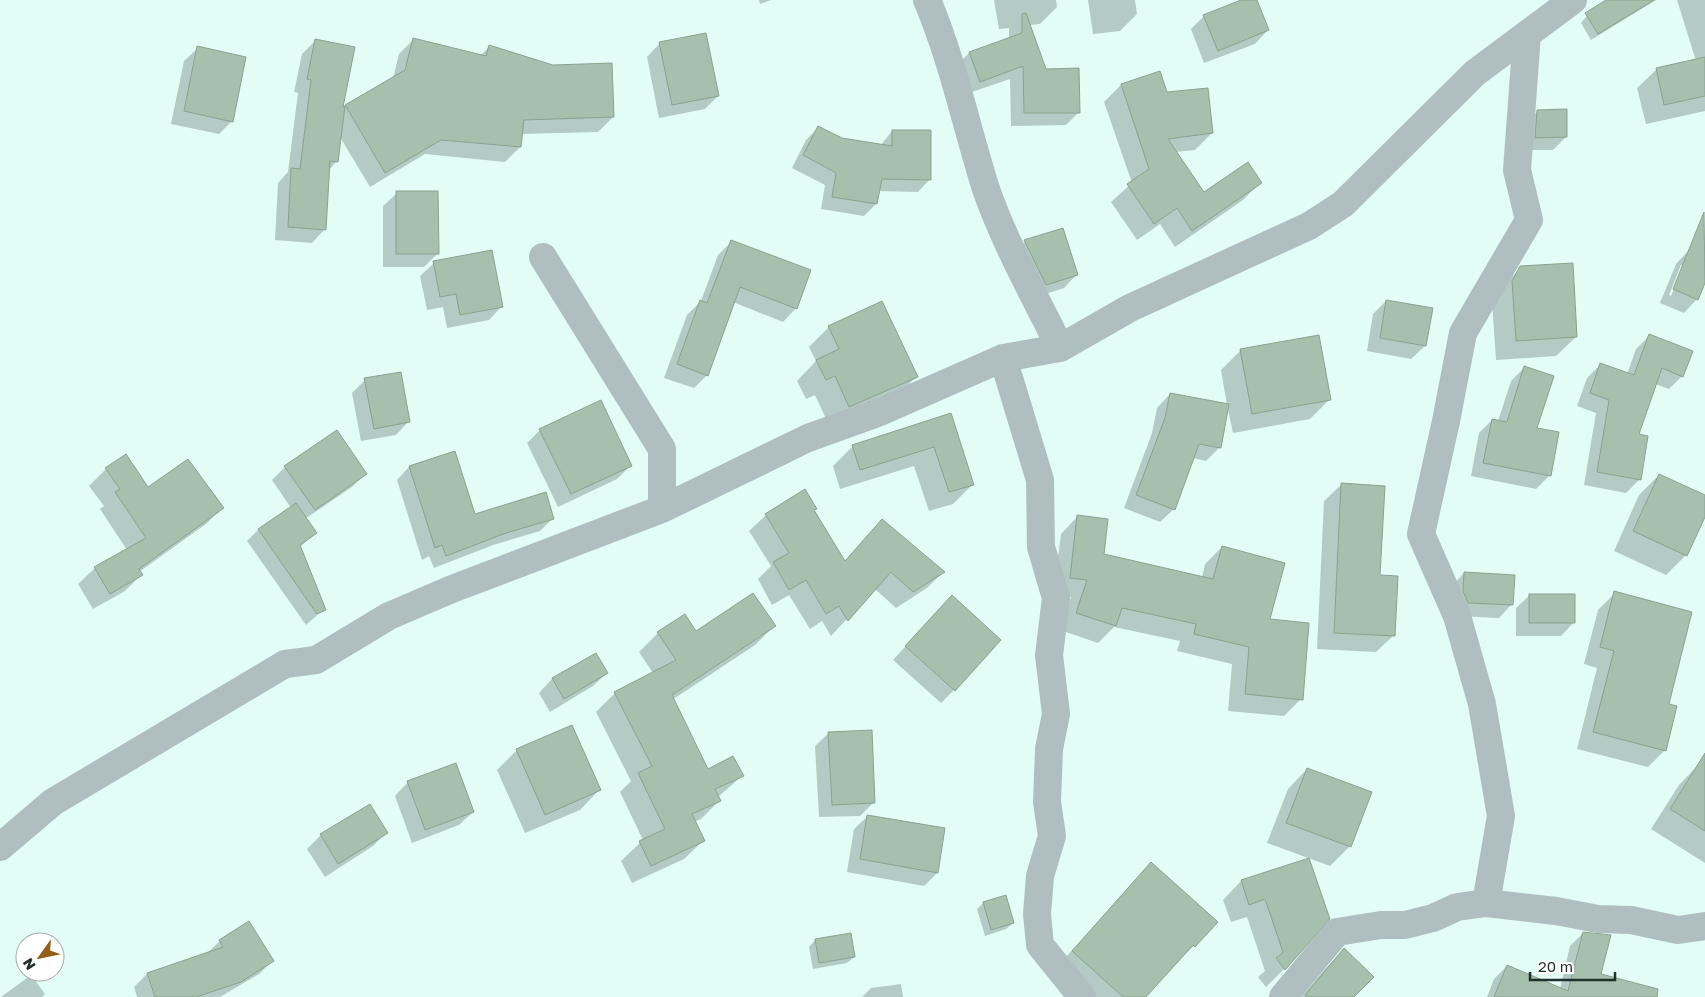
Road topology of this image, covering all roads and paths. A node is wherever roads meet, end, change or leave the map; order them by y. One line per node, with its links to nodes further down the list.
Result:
1 (927, 0): 5 (street)
2 (1573, 0): 3 (street)
3 (1527, 34): 5 (street); 9 (street)
4 (543, 257): 7 (street)
5 (1060, 348): 6 (street)
6 (1004, 358): 7 (street); 11 (street)
7 (662, 509): 8 (street)
8 (0, 847)
9 (1486, 903): 10 (street); 12 (street)
10 (1705, 926)
11 (1082, 997)
12 (1282, 997)

